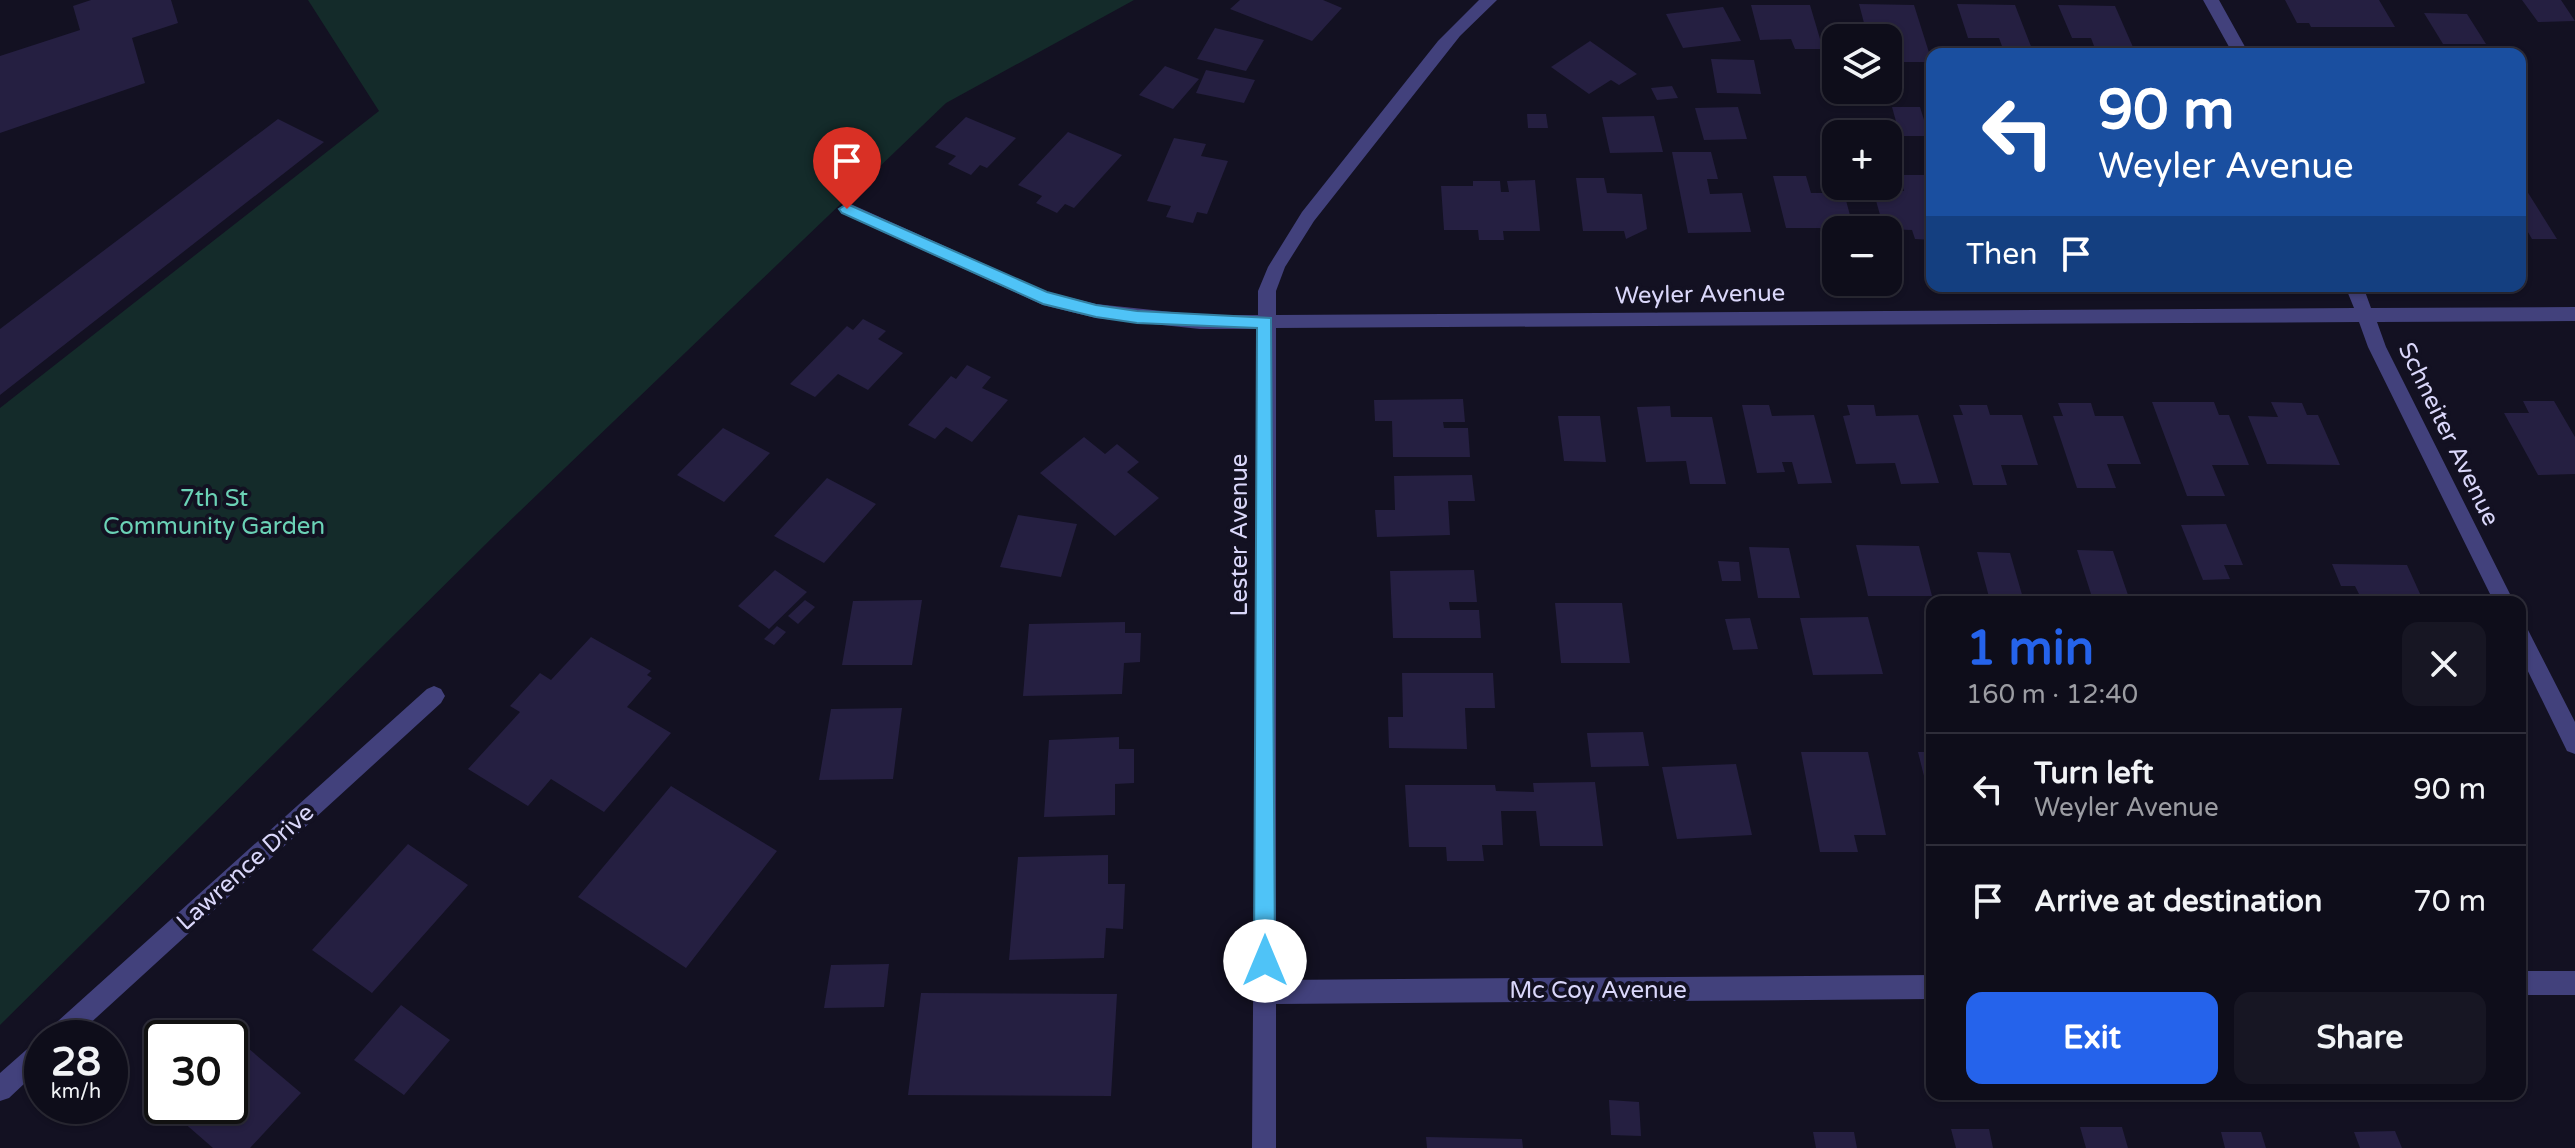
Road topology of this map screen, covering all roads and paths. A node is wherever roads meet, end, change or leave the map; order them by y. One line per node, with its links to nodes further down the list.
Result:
1 (1489, 0): 8 (street, Lester Avenue)
2 (2211, 0): 3 (street)
3 (2238, 48)
4 (847, 209): 8 (street, Weyler Avenue)
5 (2356, 292): 7 (street, Schneiter Avenue)
6 (2575, 314): 7 (street, Weyler Avenue)
7 (2366, 316): 8 (street, Weyler Avenue); 9 (street, Schneiter Avenue)
8 (1265, 322): 16 (street, Lester Avenue)
9 (2501, 596)
10 (2526, 646): 12 (street)
11 (434, 696): 17 (street, Lawrence Drive)
12 (2575, 744)
13 (2526, 983): 14 (street)
14 (2575, 983)
15 (1926, 987): 16 (street, Mc Coy Avenue)
16 (1265, 992): 20 (street, Lester Avenue)
17 (76, 1020)
18 (24, 1067): 19 (street)
19 (0, 1089)
20 (1264, 1148)

